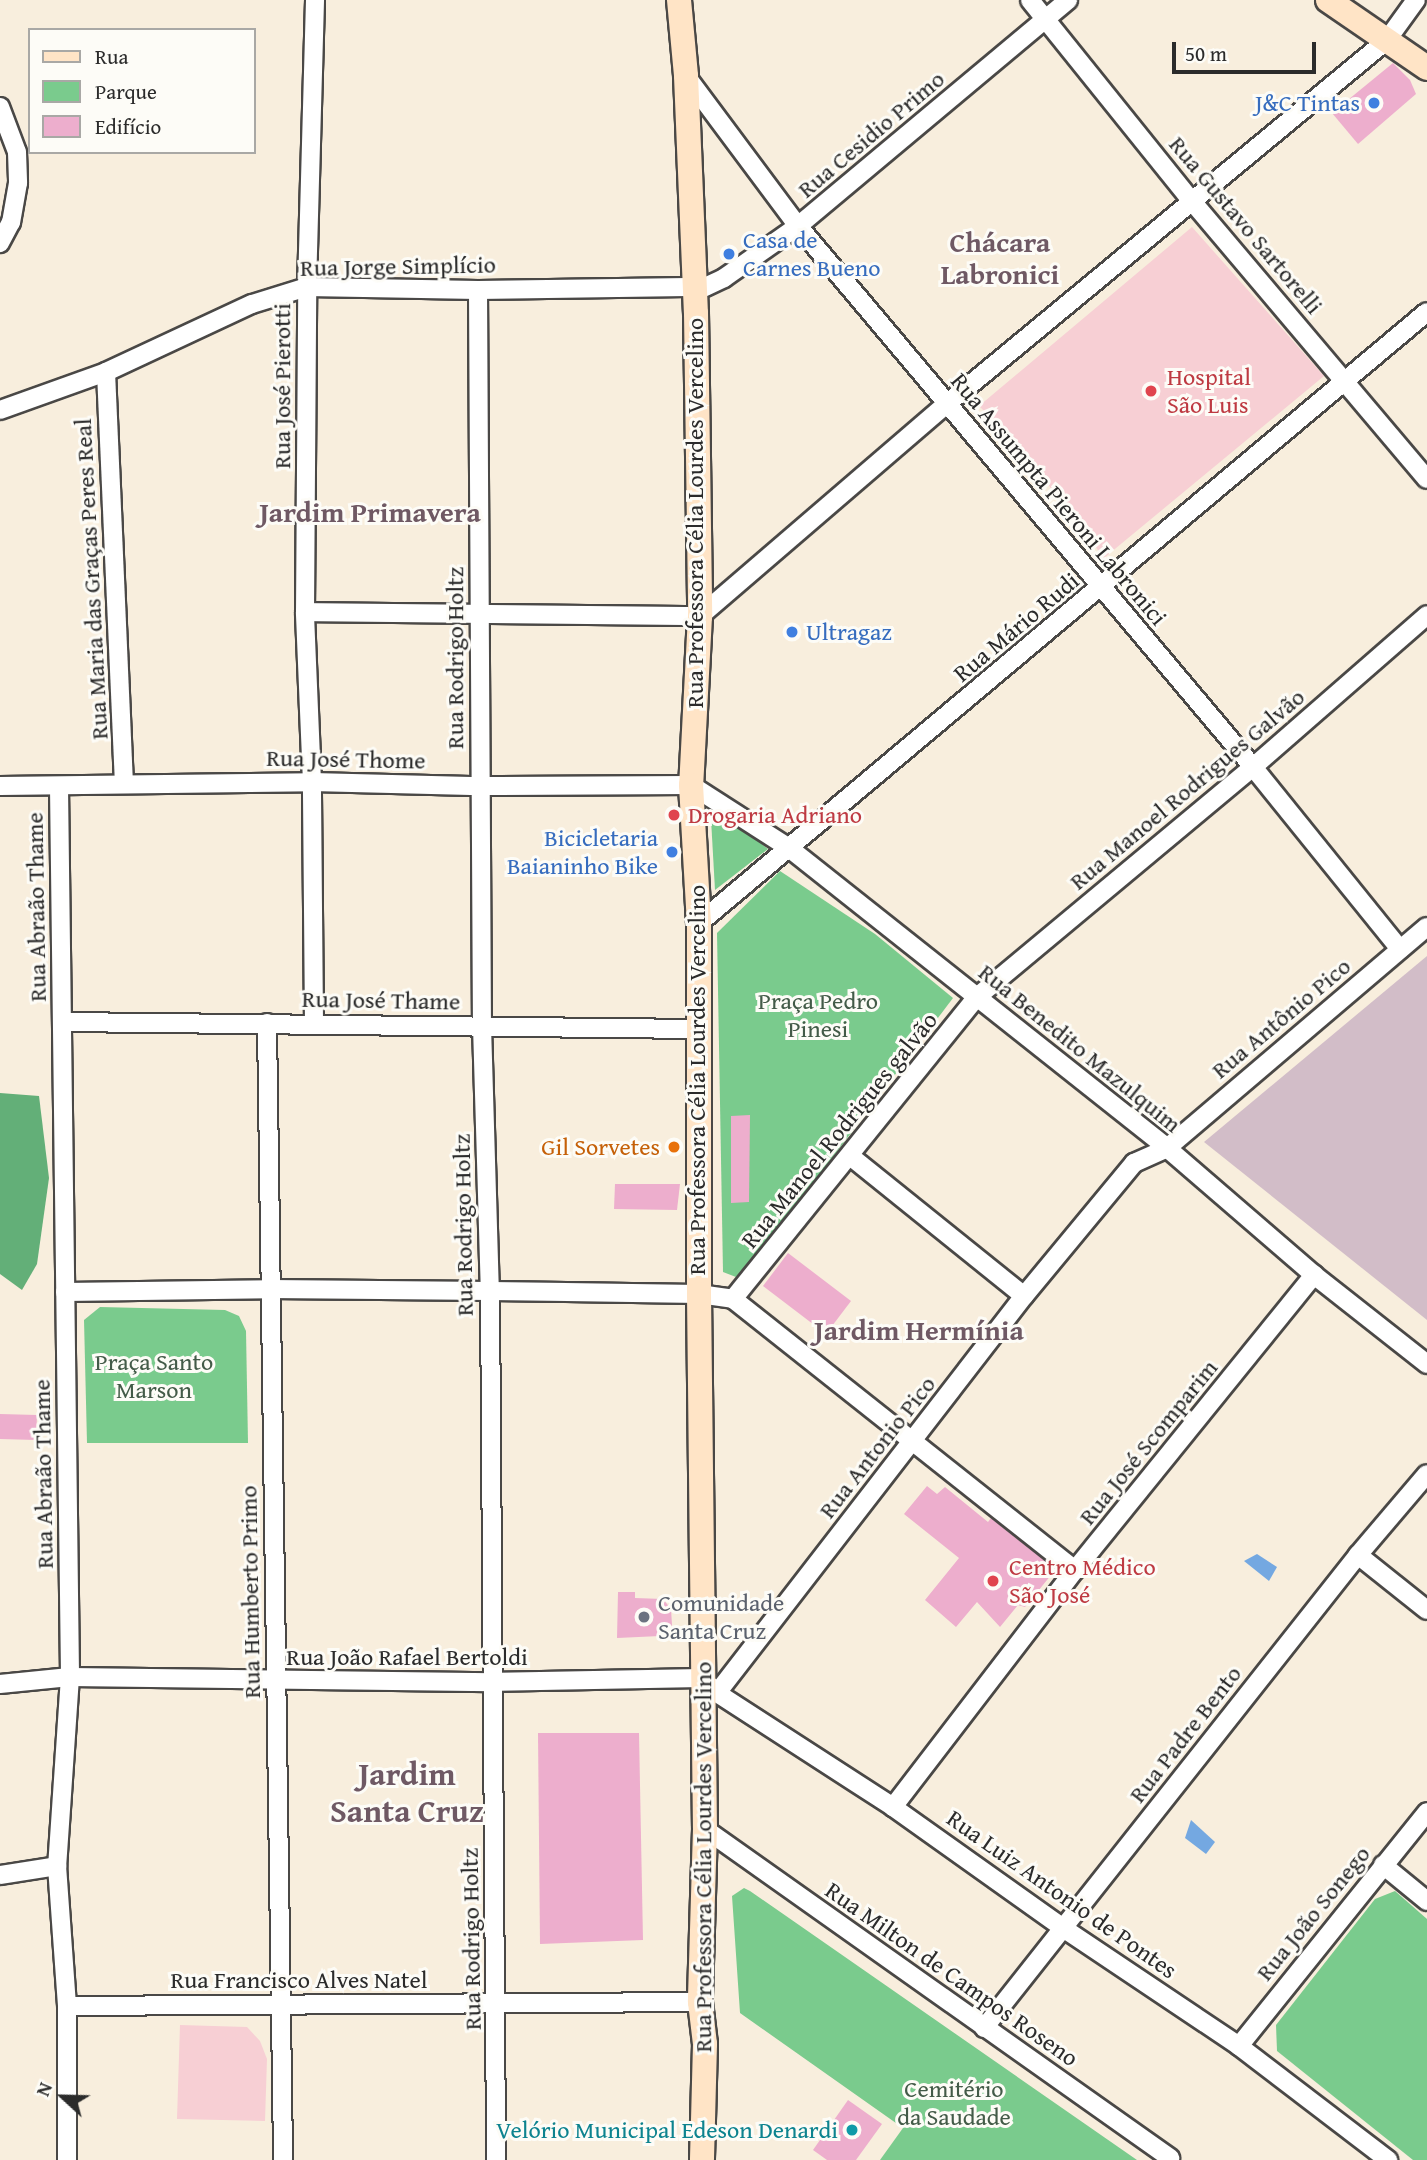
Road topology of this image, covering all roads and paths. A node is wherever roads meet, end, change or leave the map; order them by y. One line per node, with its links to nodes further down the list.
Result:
1 (315, 0): 15 (street, Rua José Pierotti)
2 (679, 0): 10 (main road, Rua Professora Célia Lourdes Vercelino)
3 (1030, 0): 7 (street, Rua Gustavo Sartorelli)
4 (1068, 0): 7 (street, Rua Cesidio Primo)
5 (1328, 0): 8 (main road)
6 (1416, 0): 8 (street)
7 (1047, 19): 12 (street, Rua Gustavo Sartorelli); 13 (street, Rua Cesidio Primo)
8 (1387, 40): 9 (main road); 12 (street)
9 (1427, 68)
10 (686, 76): 13 (street, Rua Assumpta Pieroni Labronici); 16 (main road, Rua Professora Célia Lourdes Vercelino)
11 (0, 107): 14 (street)
12 (1191, 200): 20 (street, Rua Gustavo Sartorelli); 21 (street)
13 (798, 226): 16 (street, Rua Cesidio Primo); 21 (street, Rua Assumpta Pieroni Labronici)
14 (0, 243)
15 (307, 287): 17 (street, Rua Jorge Simplício); 19 (street, Rua Jorge Simplício); 25 (street, Rua José Pierotti)
16 (695, 287): 17 (street, Rua Jorge Simplício); 28 (main road, Rua Professora Célia Lourdes Vercelino)
17 (478, 289): 26 (street, Rua Rodrigo Holtz)
18 (1427, 312): 20 (street, Rua Mário Rudi)
19 (106, 372): 22 (street, Rua Jorge Simplício); 31 (street, Rua Maria das Graças Peres Real)
20 (1344, 382): 23 (street, Rua Gustavo Sartorelli); 24 (street, Rua Mário Rudi)
21 (948, 403): 24 (street, Rua Assumpta Pieroni Labronici); 28 (street)
22 (0, 410)
23 (1427, 479)
24 (1101, 588): 29 (street, Rua Assumpta Pieroni Labronici); 36 (street, Rua Mário Rudi)
25 (305, 612): 26 (street); 30 (street, Rua José Pierotti)
26 (480, 614): 28 (street); 34 (street, Rua Rodrigo Holtz)
27 (1427, 615): 29 (street, Rua Manoel Rodrigues Galvão)
28 (700, 616): 32 (main road, Rua Professora Célia Lourdes Vercelino)
29 (1253, 768): 39 (street, Rua Assumpta Pieroni Labronici); 40 (street, Rua Manoel Rodrigues Galvão)
30 (312, 782): 31 (street, Rua José Thome); 34 (street, Rua José Thome); 43 (street, Rua José Pierotti)
31 (124, 783): 35 (street, Rua José Thome)
32 (691, 785): 34 (street, Rua José Thome); 36 (street, Rua Benedito Mazulquim); 37 (main road, Rua Professora Célia Lourdes Vercelino)
33 (0, 786): 35 (street, Rua José Thome)
34 (481, 786): 44 (street, Rua Rodrigo Holtz)
35 (59, 787): 41 (street, Rua Abraão Thame)
36 (789, 848): 37 (street, Rua Mário Rudi); 40 (street, Rua Benedito Mazulquim)
37 (699, 923): 45 (main road, Rua Professora Célia Lourdes Vercelino)
38 (1427, 927): 39 (street, Rua Antônio Pico)
39 (1400, 949): 46 (street, Rua Antônio Pico)
40 (977, 997): 46 (street, Rua Benedito Mazulquim); 47 (street, Rua Manoel Rodrigues galvão)
41 (62, 1022): 42 (street, Rua José Thame); 51 (street, Rua Abraão Thame)
42 (267, 1023): 43 (street, Rua José Thame); 49 (street, Rua Humberto Primo)
43 (314, 1023): 44 (street, Rua José Thame)
44 (482, 1026): 45 (street, Rua José Thame); 50 (street, Rua Rodrigo Holtz)
45 (699, 1029): 52 (main road, Rua Professora Célia Lourdes Vercelino)
46 (1167, 1148): 48 (street, Rua Benedito Mazulquim); 53 (street, Rua Antonio Pico)
47 (850, 1156): 53 (street); 54 (street, Rua Manoel Rodrigues galvão)
48 (1314, 1275): 55 (street, Rua Benedito Mazulquim); 59 (street, Rua José Scomparim)
49 (269, 1289): 50 (street); 51 (street); 62 (street, Rua Humberto Primo)
50 (490, 1291): 52 (street); 63 (street, Rua Rodrigo Holtz)
51 (65, 1292): 61 (street, Rua Abraão Thame)
52 (699, 1294): 54 (street); 65 (main road, Rua Professora Célia Lourdes Vercelino)
53 (1024, 1297): 56 (street, Rua Antonio Pico)
54 (733, 1299): 56 (street)
55 (1427, 1364)
56 (911, 1443): 59 (street); 65 (street, Rua Antonio Pico)
57 (1427, 1474): 58 (street, Rua Padre Bento)
58 (1358, 1555): 60 (street); 73 (street, Rua Padre Bento)
59 (1075, 1570): 66 (street, Rua José Scomparim)
60 (1427, 1610)
61 (70, 1677): 62 (street, Rua João Rafael Bertoldi); 64 (street, Rua João Rafael Bertoldi); 70 (street, Rua Abraão Thame)
62 (276, 1681): 63 (street, Rua João Rafael Bertoldi); 76 (street, Rua Humberto Primo)
63 (493, 1682): 65 (street, Rua João Rafael Bertoldi); 75 (street, Rua Rodrigo Holtz)
64 (0, 1684)
65 (709, 1686): 66 (street, Rua Luiz Antonio de Pontes); 68 (main road, Rua Professora Célia Lourdes Vercelino)
66 (892, 1807): 73 (street, Rua Luiz Antonio de Pontes)
67 (1427, 1812): 69 (street, Rua João Sonego)
68 (705, 1829): 74 (main road, Rua Professora Célia Lourdes Vercelino); 78 (street, Rua Milton de Campos Roseno)
69 (1383, 1865): 72 (street); 79 (street, Rua João Sonego)
70 (57, 1866): 71 (street); 77 (street, Rua Abraão Thame)
71 (0, 1875)
72 (1427, 1901)
73 (1063, 1928): 78 (street, Rua Padre Bento); 79 (street, Rua Luiz Antonio de Pontes)
74 (700, 2002): 75 (street, Rua Francisco Alves Natel); 84 (main road, Rua Professora Célia Lourdes Vercelino)
75 (496, 2004): 76 (street, Rua Francisco Alves Natel); 83 (street, Rua Rodrigo Holtz)
76 (281, 2005): 77 (street, Rua Francisco Alves Natel); 82 (street, Rua Humberto Primo)
77 (66, 2006): 81 (street, Rua Abraão Thame)
78 (984, 2028): 80 (street, Rua Milton de Campos Roseno)
79 (1239, 2046): 85 (street, Rua Luiz Antonio de Pontes)
80 (1170, 2158)
81 (67, 2160)
82 (283, 2160)
83 (496, 2160)
84 (702, 2160)
85 (1388, 2160)

